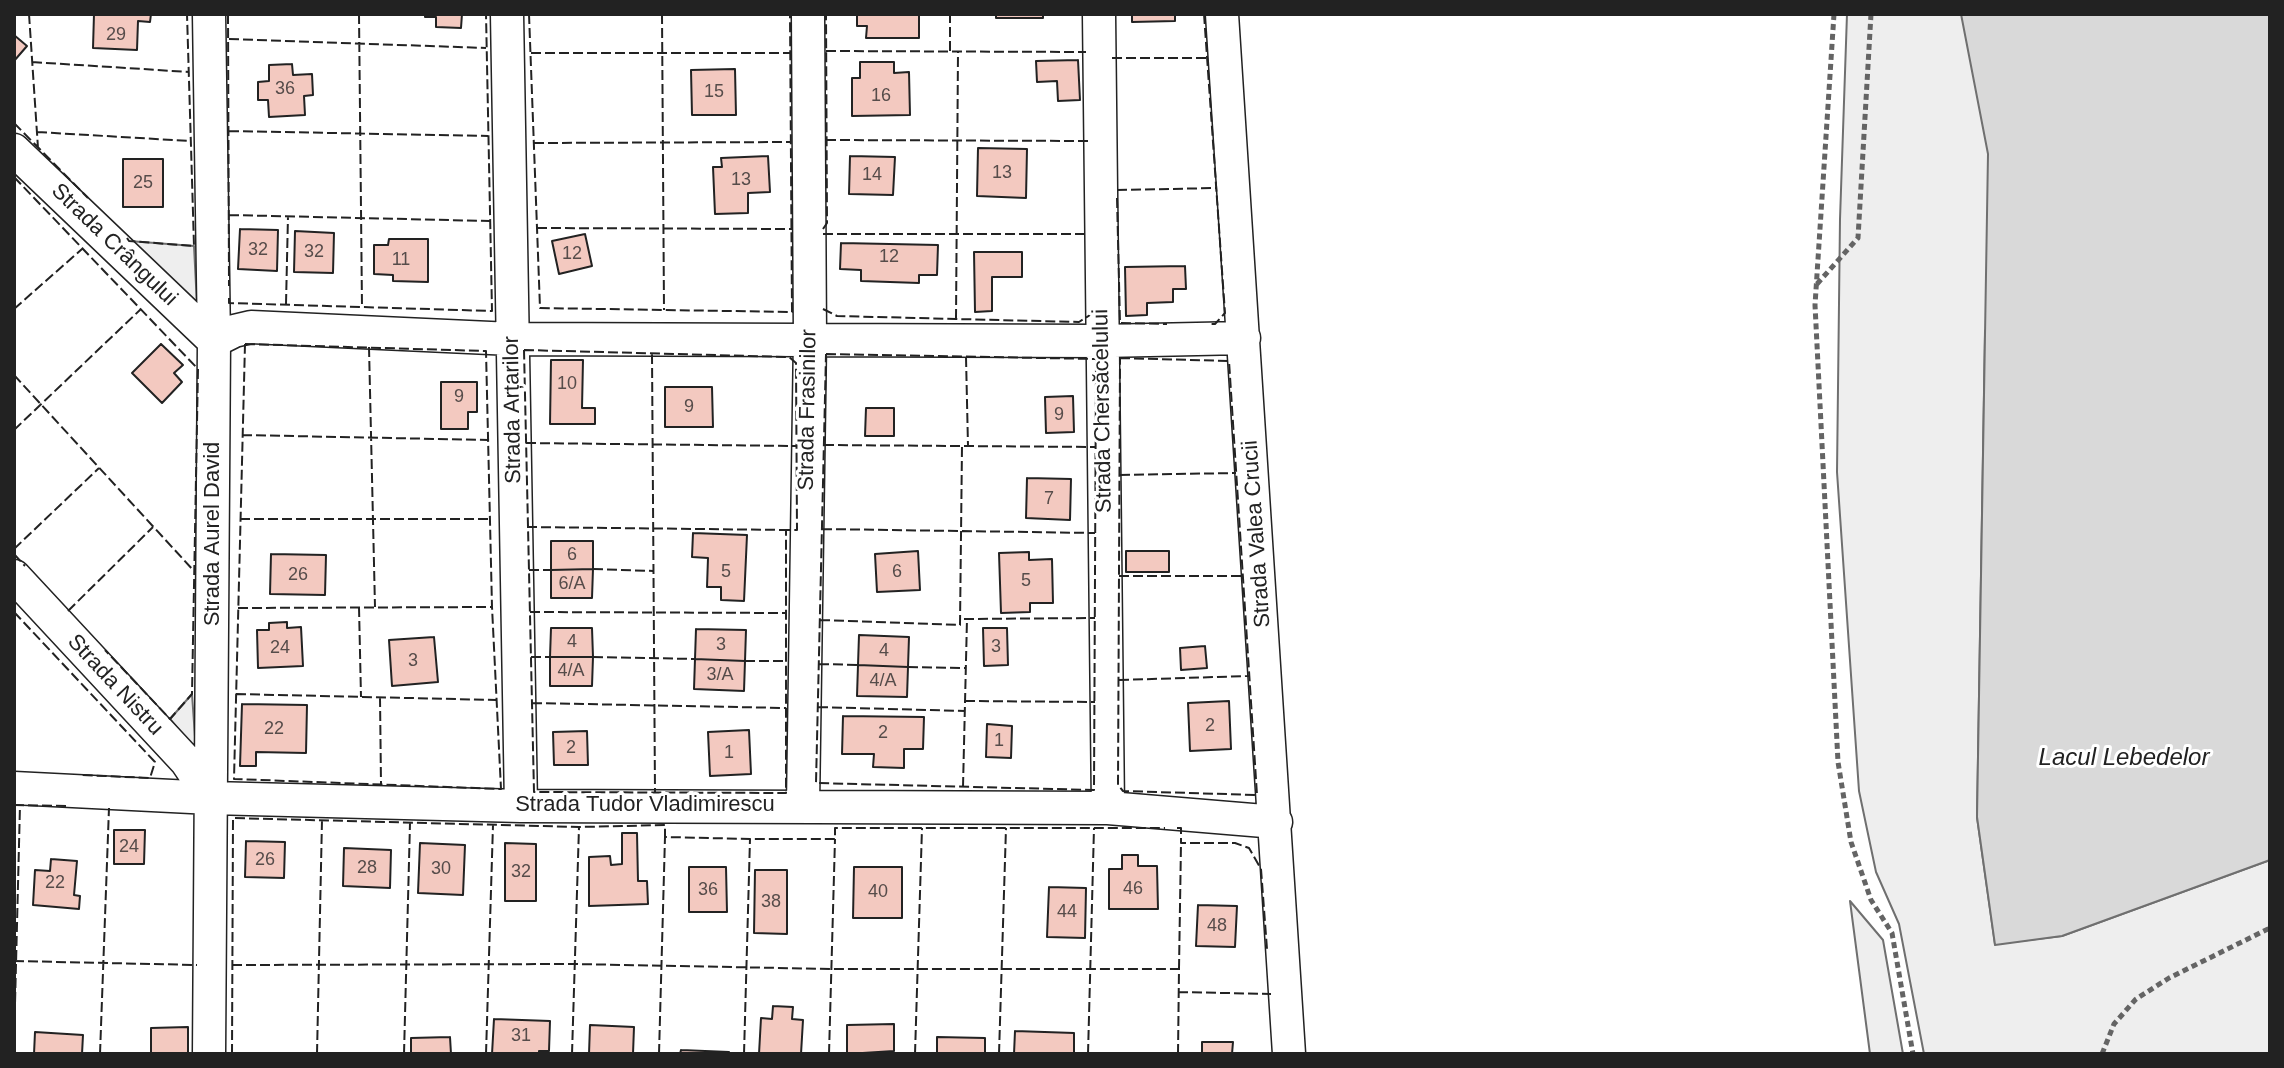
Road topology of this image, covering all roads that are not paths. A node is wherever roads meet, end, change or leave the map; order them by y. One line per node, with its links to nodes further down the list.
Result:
1 (209, 14): 10 (street, Strada Aurel David)
2 (507, 14): 9 (street, Strada Arțarilor)
3 (808, 14): 7 (street, Strada Frasinilor)
4 (1099, 14): 11 (street, Strada Chersăcelului)
5 (1222, 14): 8 (street, Strada Valea Crucii)
6 (14, 150): 10 (street, Strada Crângului)
7 (810, 338): 9 (street); 11 (street); 15 (street, Strada Frasinilor)
8 (1244, 338): 11 (street); 18 (street, Strada Valea Crucii)
9 (512, 339): 10 (street); 16 (street, Strada Arțarilor)
10 (214, 341): 14 (street, Strada Aurel David)
11 (1102, 341): 17 (street, Strada Chersăcelului)
12 (14, 576): 14 (street, Strada Nistru)
13 (14, 788): 14 (street, Strada Tudor Vladimirescu)
14 (211, 798): 16 (street, Strada Tudor Vladimirescu); 19 (street, Strada Aurel David)
15 (803, 805): 16 (street, Strada Tudor Vladimirescu); 17 (street, Strada Tudor Vladimirescu)
16 (521, 806)
17 (1108, 808): 18 (street, Strada Tudor Vladimirescu)
18 (1276, 822): 20 (street, Strada Valea Crucii)
19 (209, 1054)
20 (1289, 1054)

